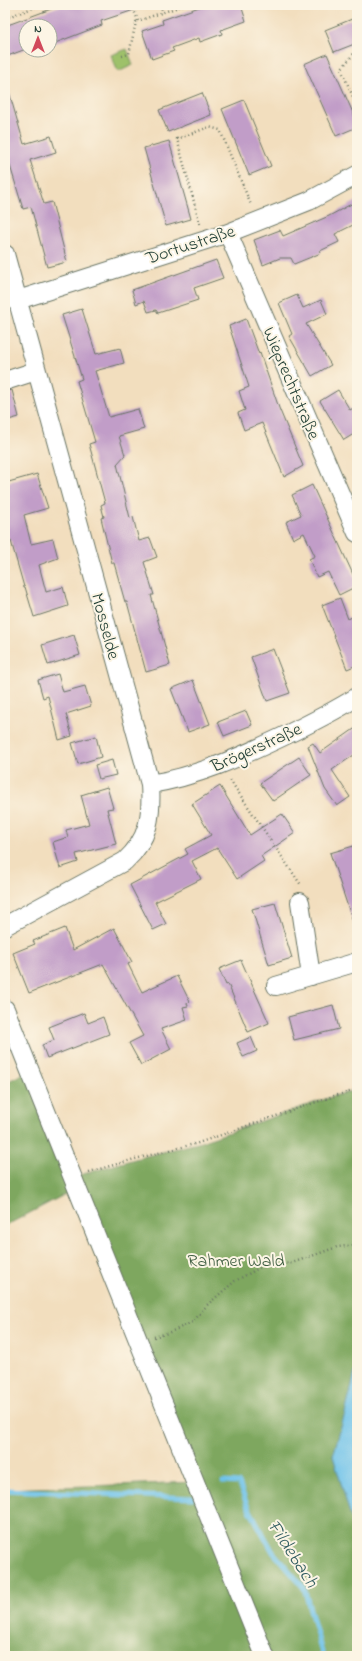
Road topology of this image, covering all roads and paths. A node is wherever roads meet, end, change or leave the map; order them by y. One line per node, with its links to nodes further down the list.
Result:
1 (40, 5): 6 (path)
2 (132, 5): 7 (path)
3 (160, 5): 5 (path)
4 (184, 5): 5 (path)
5 (163, 12): 7 (path)
6 (5, 18)
7 (138, 21): 9 (path)
8 (356, 50): 10 (path)
9 (122, 56)
10 (357, 106)
11 (357, 175): 14 (street, Dortustraße)
12 (251, 206): 13 (path)
13 (202, 231)
14 (228, 232): 16 (street, Dortustraße); 19 (street, Wieprechtstraße)
15 (5, 254): 16 (street, Mosselde)
16 (18, 300): 17 (street, Mosselde)
17 (36, 371): 18 (street); 22 (street, Mosselde)
18 (5, 381)
19 (357, 533)
20 (357, 697): 21 (street, Brögerstraße)
21 (219, 764): 22 (street, Brögerstraße); 23 (path)
22 (150, 784): 24 (street, Mosselde)
23 (300, 902): 26 (street)
24 (5, 926)
25 (357, 962): 26 (street)
26 (311, 976): 27 (street)
27 (276, 986)
28 (5, 1009): 30 (street)
29 (357, 1090): 30 (path)
30 (73, 1177): 32 (street)
31 (357, 1245): 32 (path)
32 (139, 1341): 33 (street)
33 (265, 1656)

